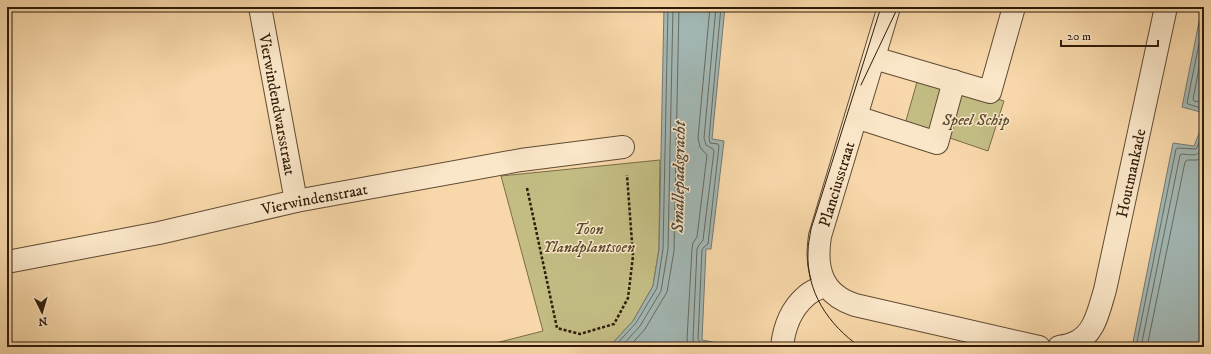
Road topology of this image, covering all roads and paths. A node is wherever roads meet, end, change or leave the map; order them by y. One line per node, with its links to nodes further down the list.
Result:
1 (260, 7): 11 (street, Vierwindendwarsstraat)
2 (889, 7): 5 (street, Planciusstraat)
3 (1014, 7): 6 (street)
4 (1166, 7): 16 (street, Houtmankade)
5 (874, 58): 6 (street); 7 (street, Planciusstraat)
6 (954, 82): 7 (street)
7 (856, 117): 13 (street, Planciusstraat)
8 (623, 147): 9 (street, Vierwindenstraat)
9 (521, 160): 10 (path); 11 (street, Vierwindenstraat)
10 (626, 171)
11 (296, 201): 12 (street, Vierwindenstraat)
12 (7, 262)
13 (826, 285): 14 (street); 15 (street)
14 (782, 347)
15 (1039, 347)
16 (1059, 347)

